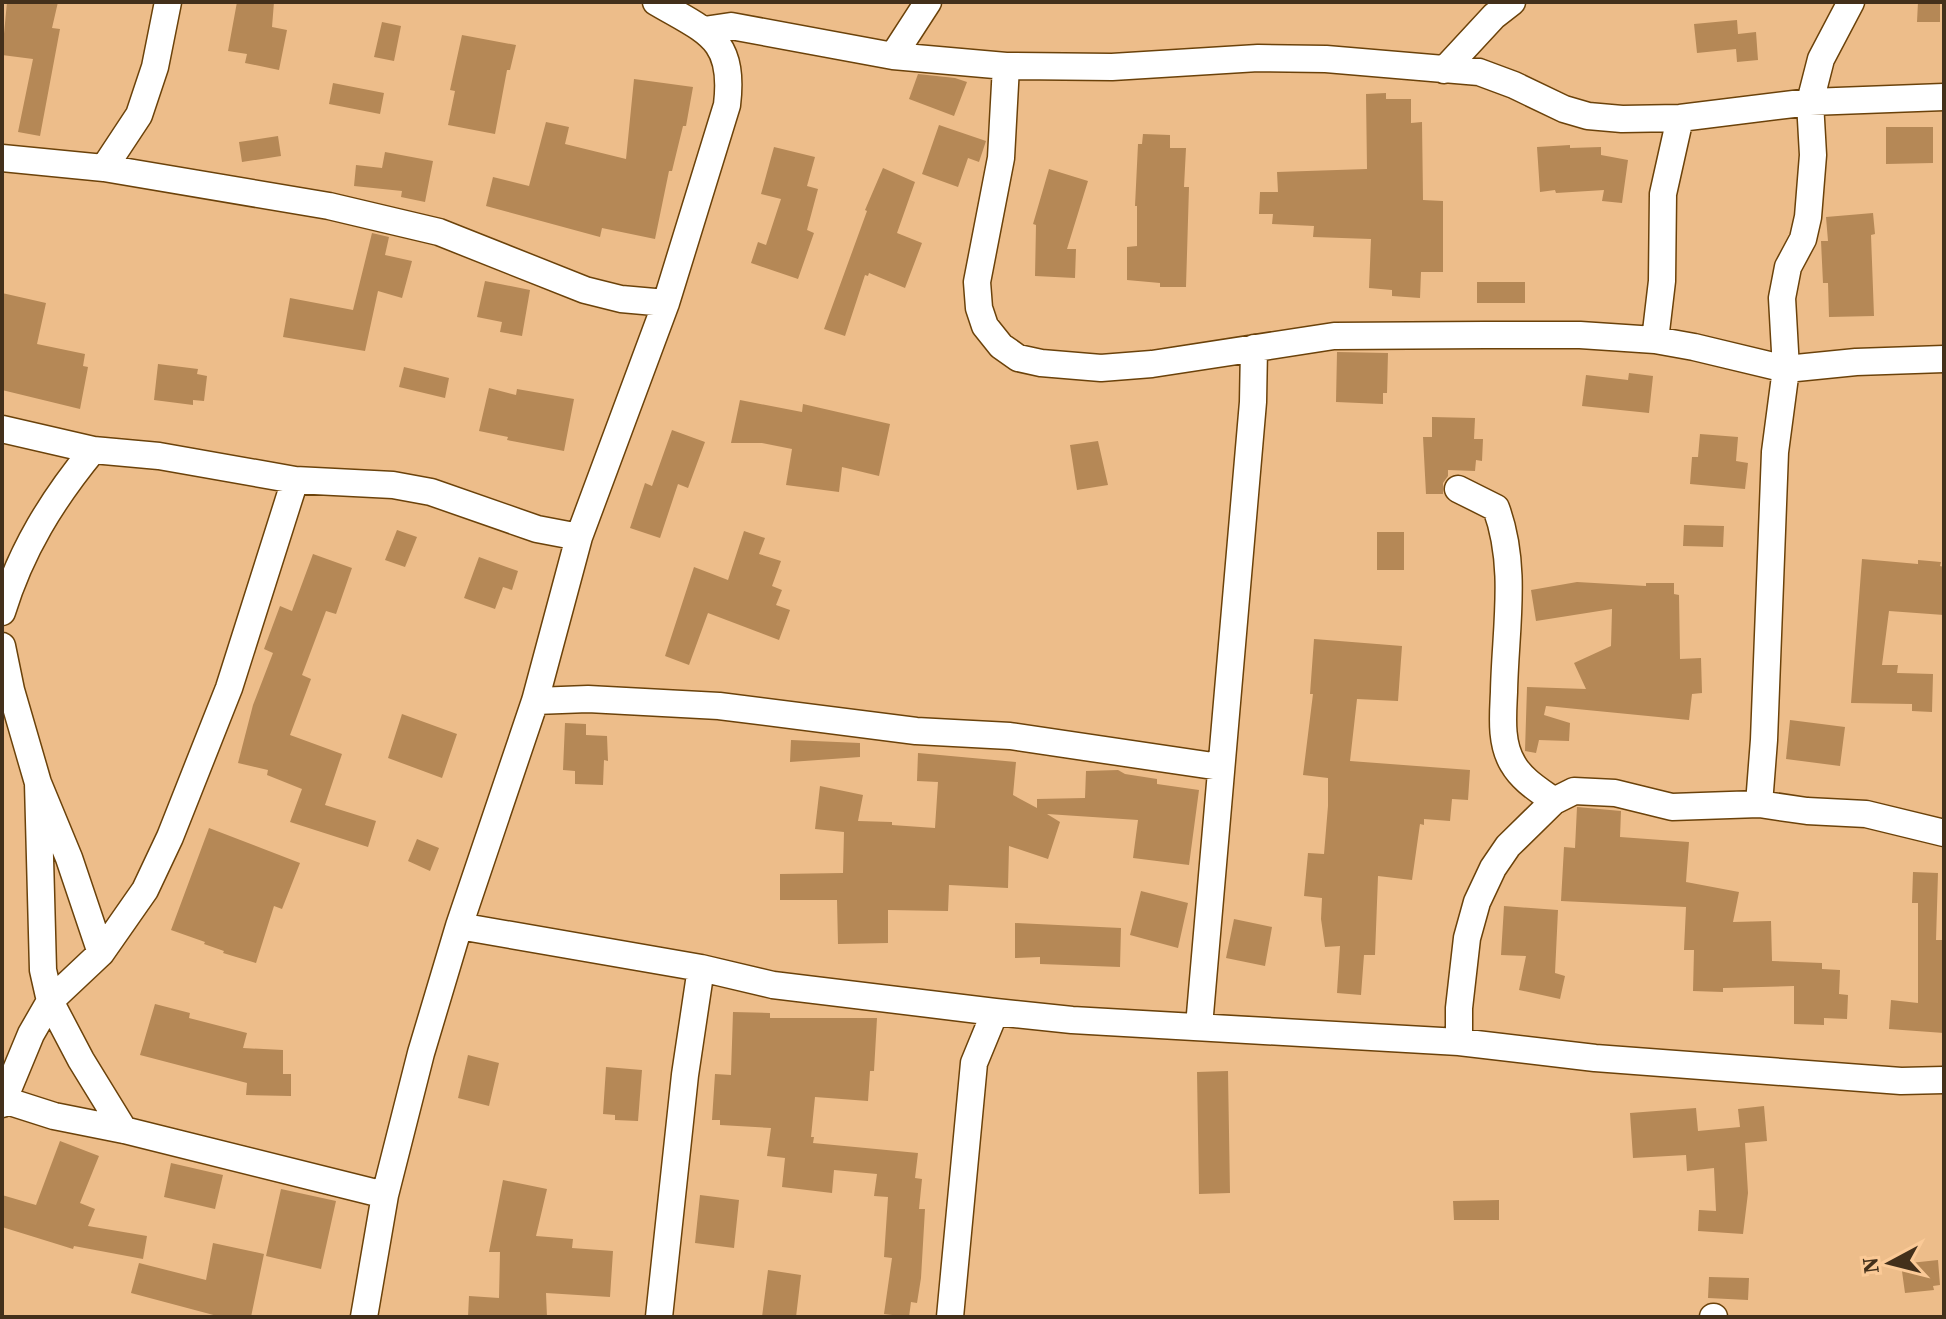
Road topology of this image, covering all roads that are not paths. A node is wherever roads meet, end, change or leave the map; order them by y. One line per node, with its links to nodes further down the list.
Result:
1 (168, 2): 14 (street)
2 (656, 2): 6 (street)
3 (928, 2): 7 (street)
4 (1512, 2): 9 (street)
5 (1851, 2): 11 (street)
6 (704, 30): 7 (street); 15 (street)
7 (893, 56): 8 (street)
8 (1006, 66): 9 (street); 17 (street)
9 (1444, 70): 12 (street)
10 (1944, 97): 11 (street)
11 (1810, 102): 12 (street); 19 (street)
12 (1680, 118): 16 (street)
13 (2, 158): 14 (street)
14 (104, 168): 15 (street)
15 (666, 303): 24 (street)
16 (1655, 340): 17 (street); 19 (street)
17 (1254, 348): 28 (street)
18 (1944, 359): 19 (street)
19 (1786, 369): 31 (street)
20 (2, 429): 21 (street)
21 (93, 450): 22 (street); 25 (street)
22 (295, 480): 24 (street); 34 (street)
23 (1458, 489): 30 (street)
24 (579, 537): 27 (street)
25 (2, 612)
26 (2, 646): 29 (street)
27 (535, 701): 28 (street); 33 (street)
28 (1220, 767): 38 (street)
29 (38, 783): 34 (street); 36 (street)
30 (1554, 801): 31 (street); 39 (street)
31 (1759, 804): 32 (street)
32 (1944, 833)
33 (459, 926): 35 (street); 43 (street)
34 (101, 953): 36 (street)
35 (701, 968): 37 (street); 45 (street)
36 (50, 1001): 41 (street); 42 (street)
37 (995, 1012): 38 (street); 46 (street)
38 (1199, 1026): 39 (street)
39 (1459, 1042): 40 (street)
40 (1944, 1080)
41 (3, 1102): 42 (street)
42 (124, 1130): 43 (street)
43 (385, 1195): 44 (street)
44 (364, 1317)
45 (659, 1317)
46 (950, 1317)

